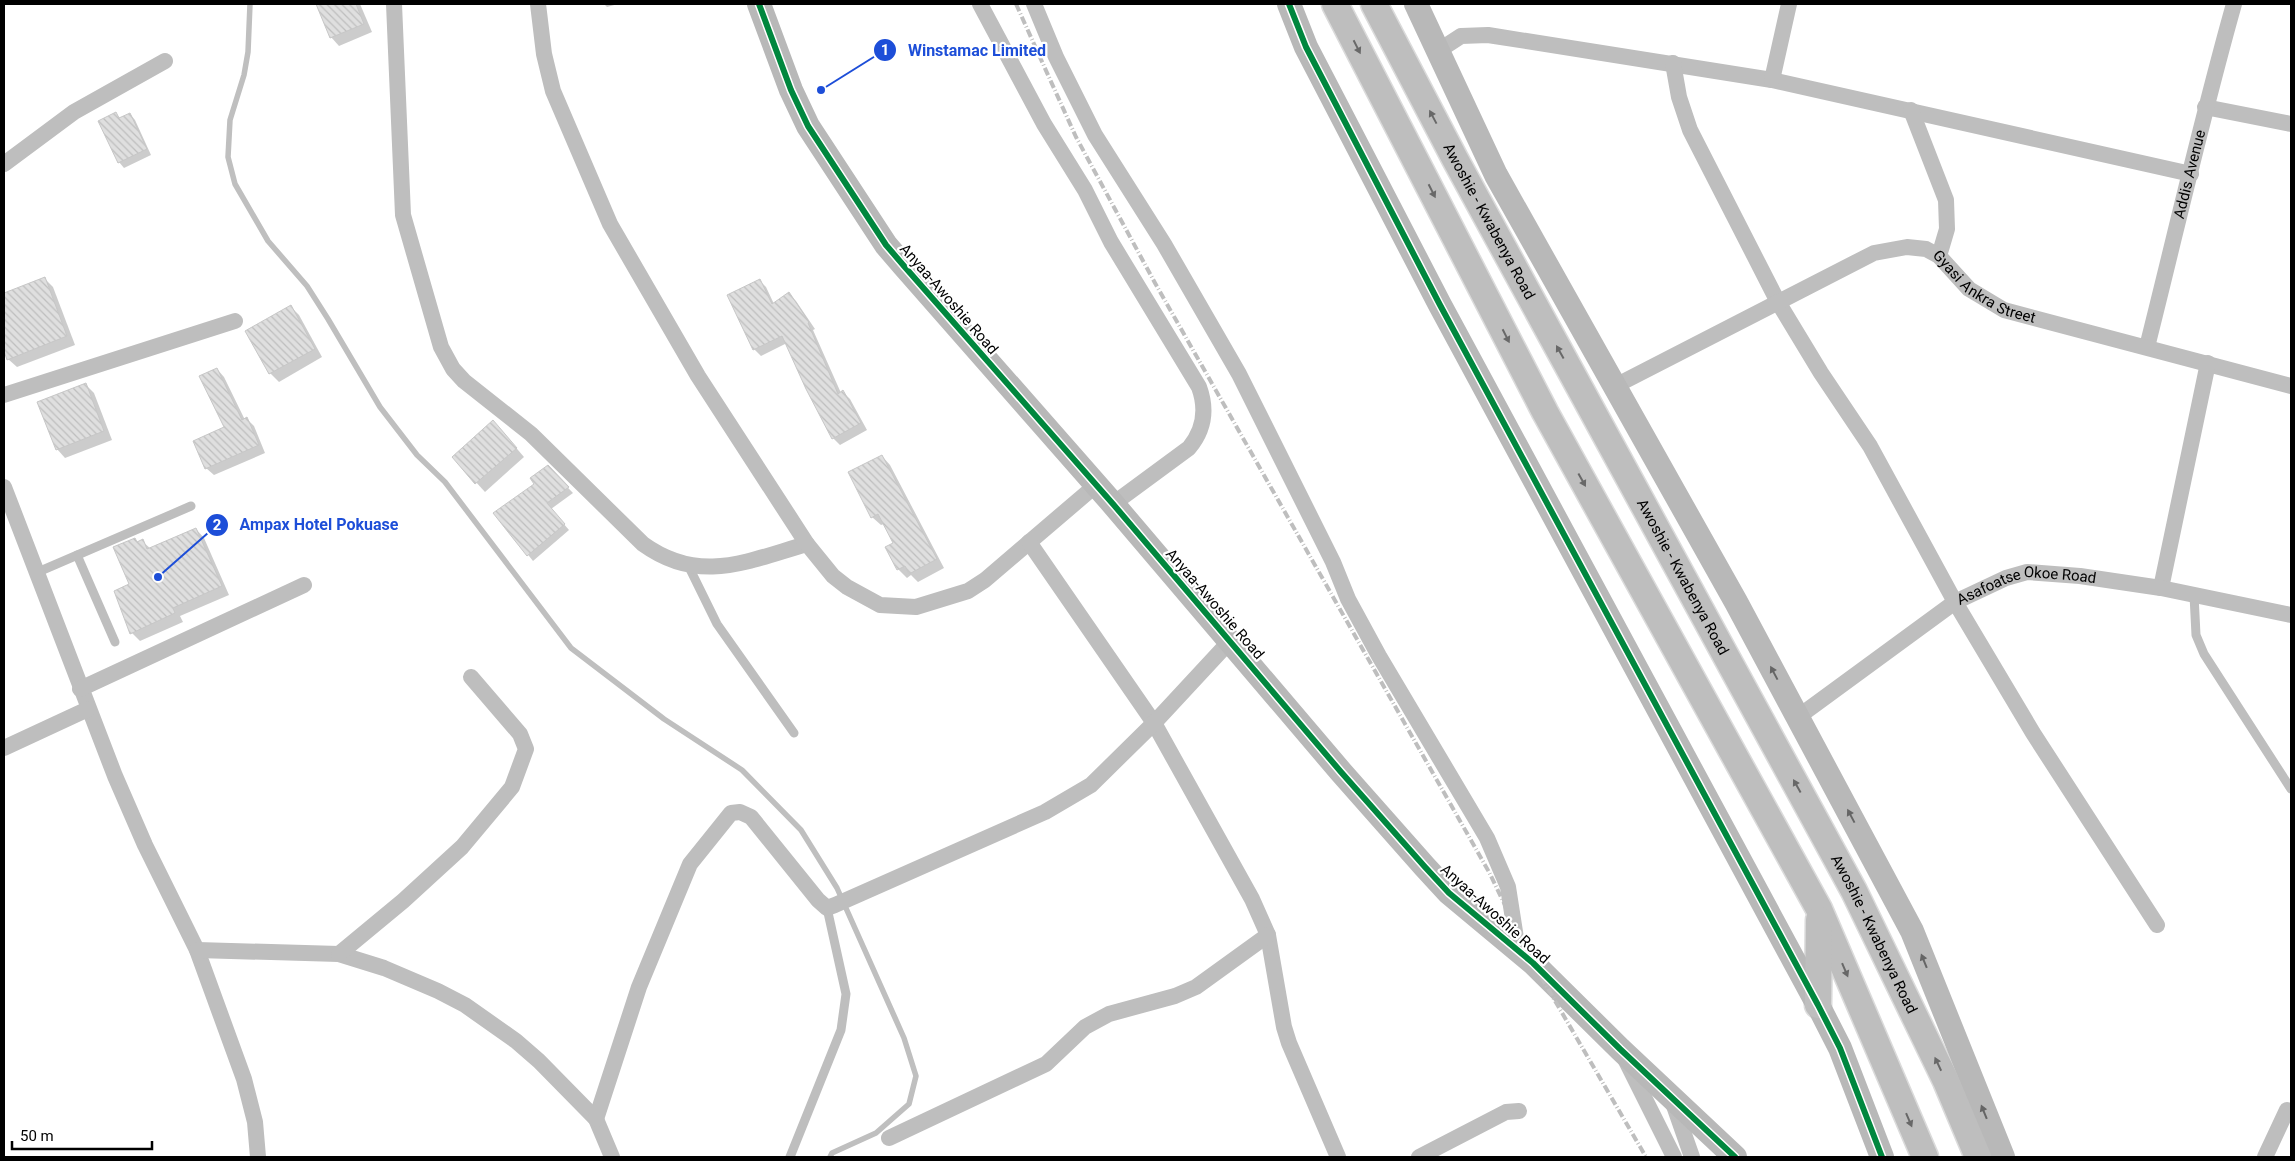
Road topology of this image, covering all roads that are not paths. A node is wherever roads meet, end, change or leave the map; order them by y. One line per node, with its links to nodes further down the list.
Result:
1 (394, 4): 38 (street)
2 (538, 4): 36 (street)
3 (759, 4): 31 (street, Anyaa-Awoshie Road)
4 (980, 4): 33 (street)
5 (1034, 4): 60 (street)
6 (1289, 4): 62 (street)
7 (1335, 4): 30 (main road, one-way to 30)
8 (1374, 4): 29 (main road, Awoshie - Kwabenya Road, one-way to 8)
9 (1416, 4): 12 (street)
10 (1789, 4): 15 (street)
11 (2234, 4): 16 (street, Addis Avenue)
12 (1438, 51): 14 (street); 26 (street)
13 (165, 61): 19 (street)
14 (1673, 64): 15 (street); 22 (street)
15 (1772, 80): 17 (street)
16 (2205, 107): 18 (street); 20 (street, Addis Avenue)
17 (1911, 110): 20 (street); 21 (street)
18 (2291, 124)
19 (4, 164)
20 (2191, 174): 24 (street, Addis Avenue)
21 (1940, 256): 22 (street, Gyasi Ankra Street); 24 (street, Gyasi Ankra Street)
22 (1778, 302): 26 (street, Gyasi Ankra Street); 43 (street)
23 (235, 321): 28 (street)
24 (2147, 347): 25 (street, Gyasi Ankra Street)
25 (2208, 363): 27 (street, Gyasi Ankra Street); 41 (street)
26 (1615, 386): 50 (street, one-way to 26)
27 (2291, 386)
28 (4, 395)
29 (1585, 398): 30 (main road); 79 (main road, Awoshie - Kwabenya Road, one-way to 29)
30 (1545, 412): 56 (main road, one-way to 56)
31 (1095, 486): 33 (street, Anyaa-Awoshie Road); 35 (street)
32 (4, 487): 39 (street)
33 (1113, 504): 45 (street, Anyaa-Awoshie Road)
34 (191, 506): 37 (lane)
35 (1029, 542): 36 (street); 51 (street)
36 (807, 544): 38 (street)
37 (77, 555): 39 (lane); 46 (lane)
38 (688, 566): 52 (lane)
39 (38, 572): 48 (street)
40 (304, 585): 48 (street)
41 (2161, 588): 42 (street, Asafoatse Okoe Road); 43 (street, Asafoatse Okoe Road)
42 (2194, 595): 44 (street, Asafoatse Okoe Road); 54 (lane)
43 (1955, 602): 50 (street, Asafoatse Okoe Road); 57 (street)
44 (2291, 615)
45 (1231, 640): 51 (street); 60 (street, Anyaa-Awoshie Road)
46 (115, 642)
47 (471, 677): 61 (street)
48 (80, 689): 49 (street)
49 (88, 709): 53 (street); 59 (street)
50 (1798, 717): 80 (street, one-way to 50)
51 (1154, 723): 55 (street); 58 (street)
52 (794, 733)
53 (4, 748)
54 (2291, 789)
55 (831, 906): 67 (street); 71 (lane)
56 (1819, 909): 62 (main road); 78 (main road, one-way to 78)
57 (2157, 925)
58 (1268, 936): 68 (street); 72 (street)
59 (197, 950): 61 (street); 69 (street)
60 (1518, 951): 63 (street, Anyaa-Awoshie Road)
61 (338, 954): 67 (street)
62 (1818, 1005): 77 (street)
63 (1620, 1049): 64 (street, Anyaa-Awoshie Road); 74 (street)
64 (1671, 1098): 75 (street); 76 (street, Anyaa-Awoshie Road)
65 (2287, 1110): 81 (street)
66 (1520, 1111): 73 (street)
67 (596, 1119): 70 (street)
68 (889, 1138)
69 (258, 1157)
70 (612, 1157)
71 (790, 1157)
72 (1338, 1157)
73 (1418, 1157)
74 (1674, 1157)
75 (1692, 1157)
76 (1734, 1157)
77 (1882, 1157)
78 (1925, 1157)
79 (1978, 1157)
80 (2002, 1157)
81 (2265, 1157)

